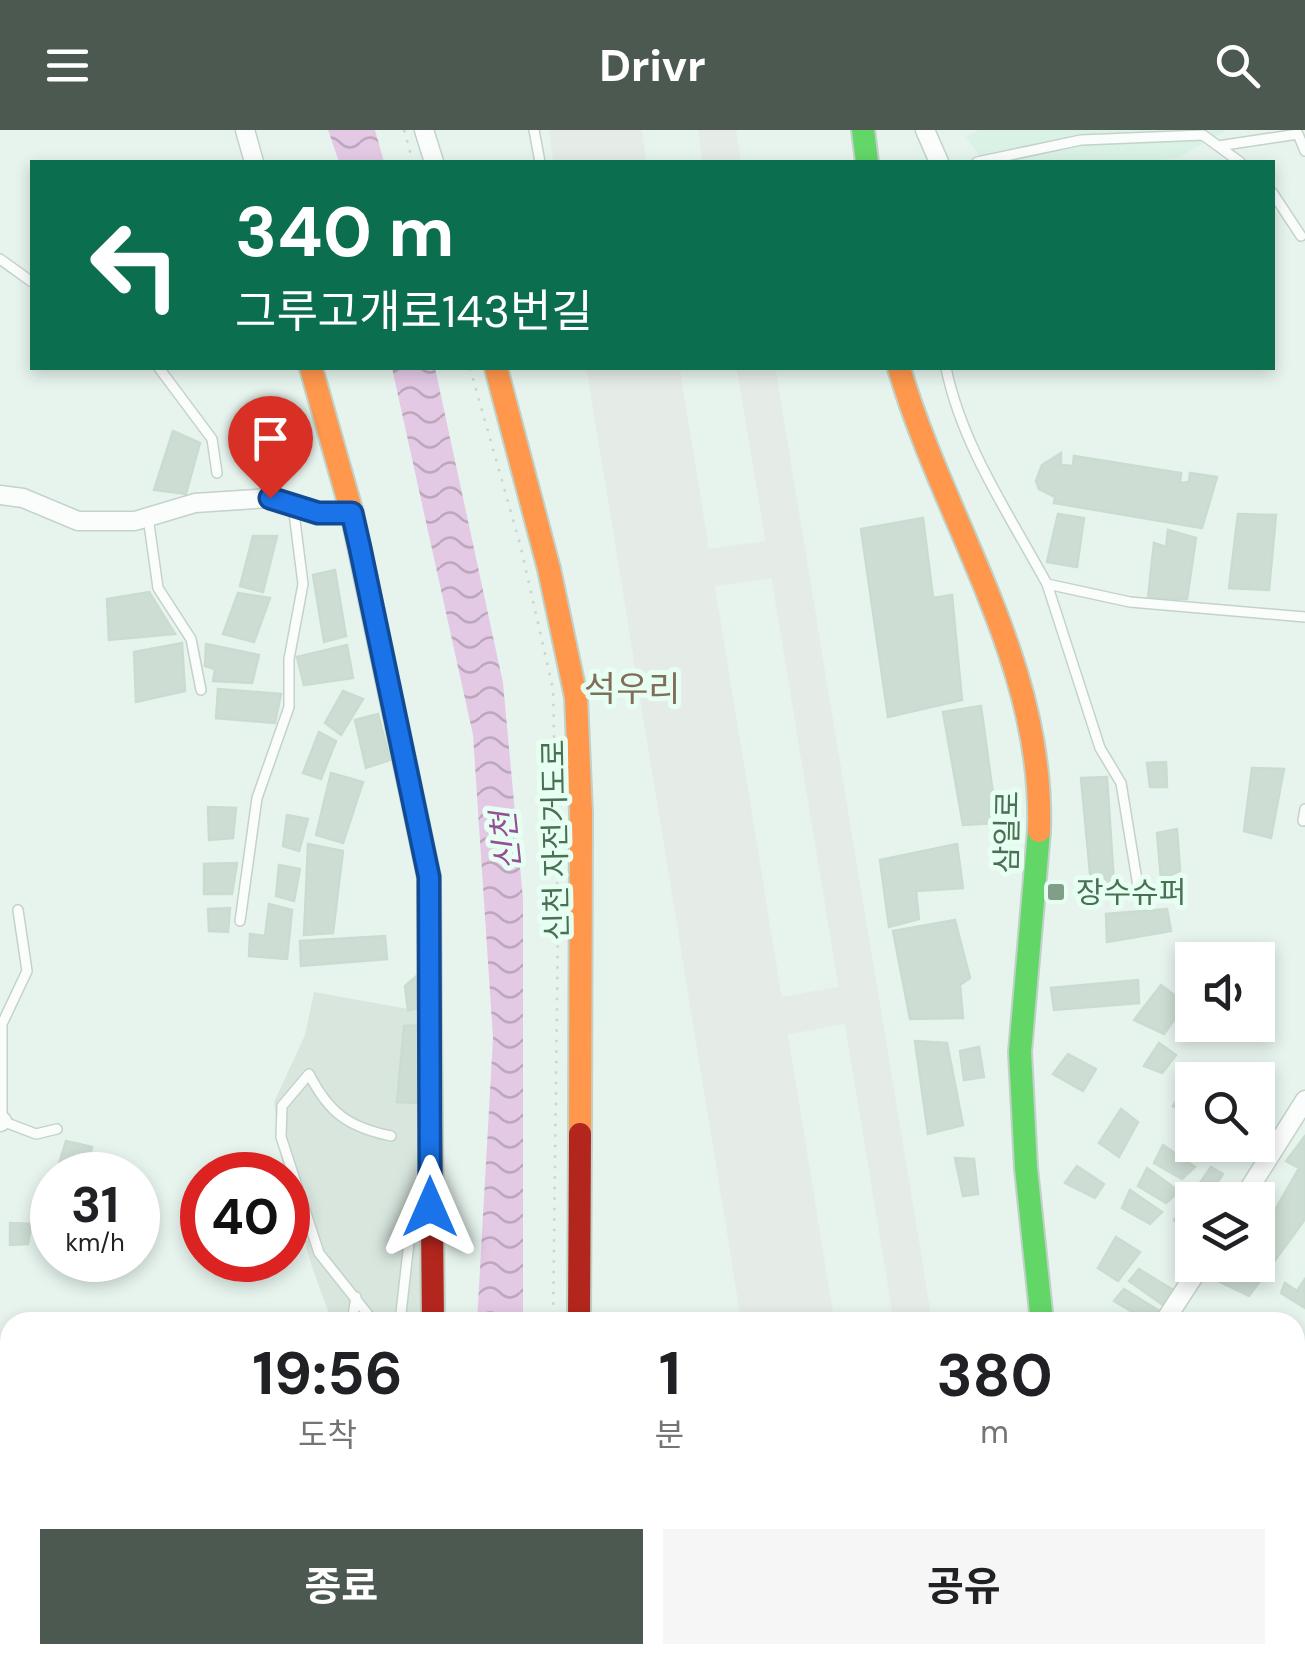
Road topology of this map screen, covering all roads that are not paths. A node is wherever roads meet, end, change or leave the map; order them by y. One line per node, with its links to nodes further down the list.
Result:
1 (245, 130): 12 (street)
2 (424, 130): 13 (street)
3 (534, 130): 14 (lane)
4 (863, 130): 15 (street)
5 (925, 130): 16 (street)
6 (1086, 130): 9 (lane)
7 (1208, 132): 9 (lane); 10 (lane)
8 (1301, 133): 10 (lane); 11 (lane)
9 (1073, 142): 17 (lane)
10 (1218, 146): 18 (lane)
11 (1305, 151)
12 (253, 160)
13 (433, 160)
14 (540, 160)
15 (867, 160)
16 (937, 160)
17 (987, 160)
18 (1237, 160)
19 (1275, 197): 20 (lane)
20 (1301, 236)
21 (0, 259): 22 (lane)
22 (30, 281)
23 (160, 370): 28 (lane)
24 (311, 370): 31 (street)
25 (497, 370): 53 (street)
26 (900, 370): 54 (street, 삼일로)
27 (946, 370): 33 (lane)
28 (217, 473)
29 (0, 496): 32 (street)
30 (293, 506): 31 (street); 32 (street); 40 (lane)
31 (352, 513): 46 (street)
32 (148, 517): 35 (lane)
33 (1047, 584): 34 (lane); 38 (lane)
34 (1305, 617)
35 (201, 690)
36 (1305, 808): 37 (lane)
37 (1304, 821)
38 (1138, 886)
39 (18, 910): 42 (lane)
40 (240, 921)
41 (1305, 1100): 45 (street)
42 (1, 1121): 43 (lane)
43 (57, 1129)
44 (391, 1136): 48 (lane)
45 (1253, 1182)
46 (430, 1207): 51 (lane); 52 (street)
47 (1190, 1282): 55 (street)
48 (356, 1297): 49 (lane); 50 (lane)
49 (354, 1312)
50 (367, 1312)
51 (401, 1312)
52 (433, 1312)
53 (579, 1312)
54 (1041, 1312)
55 (1170, 1312)

